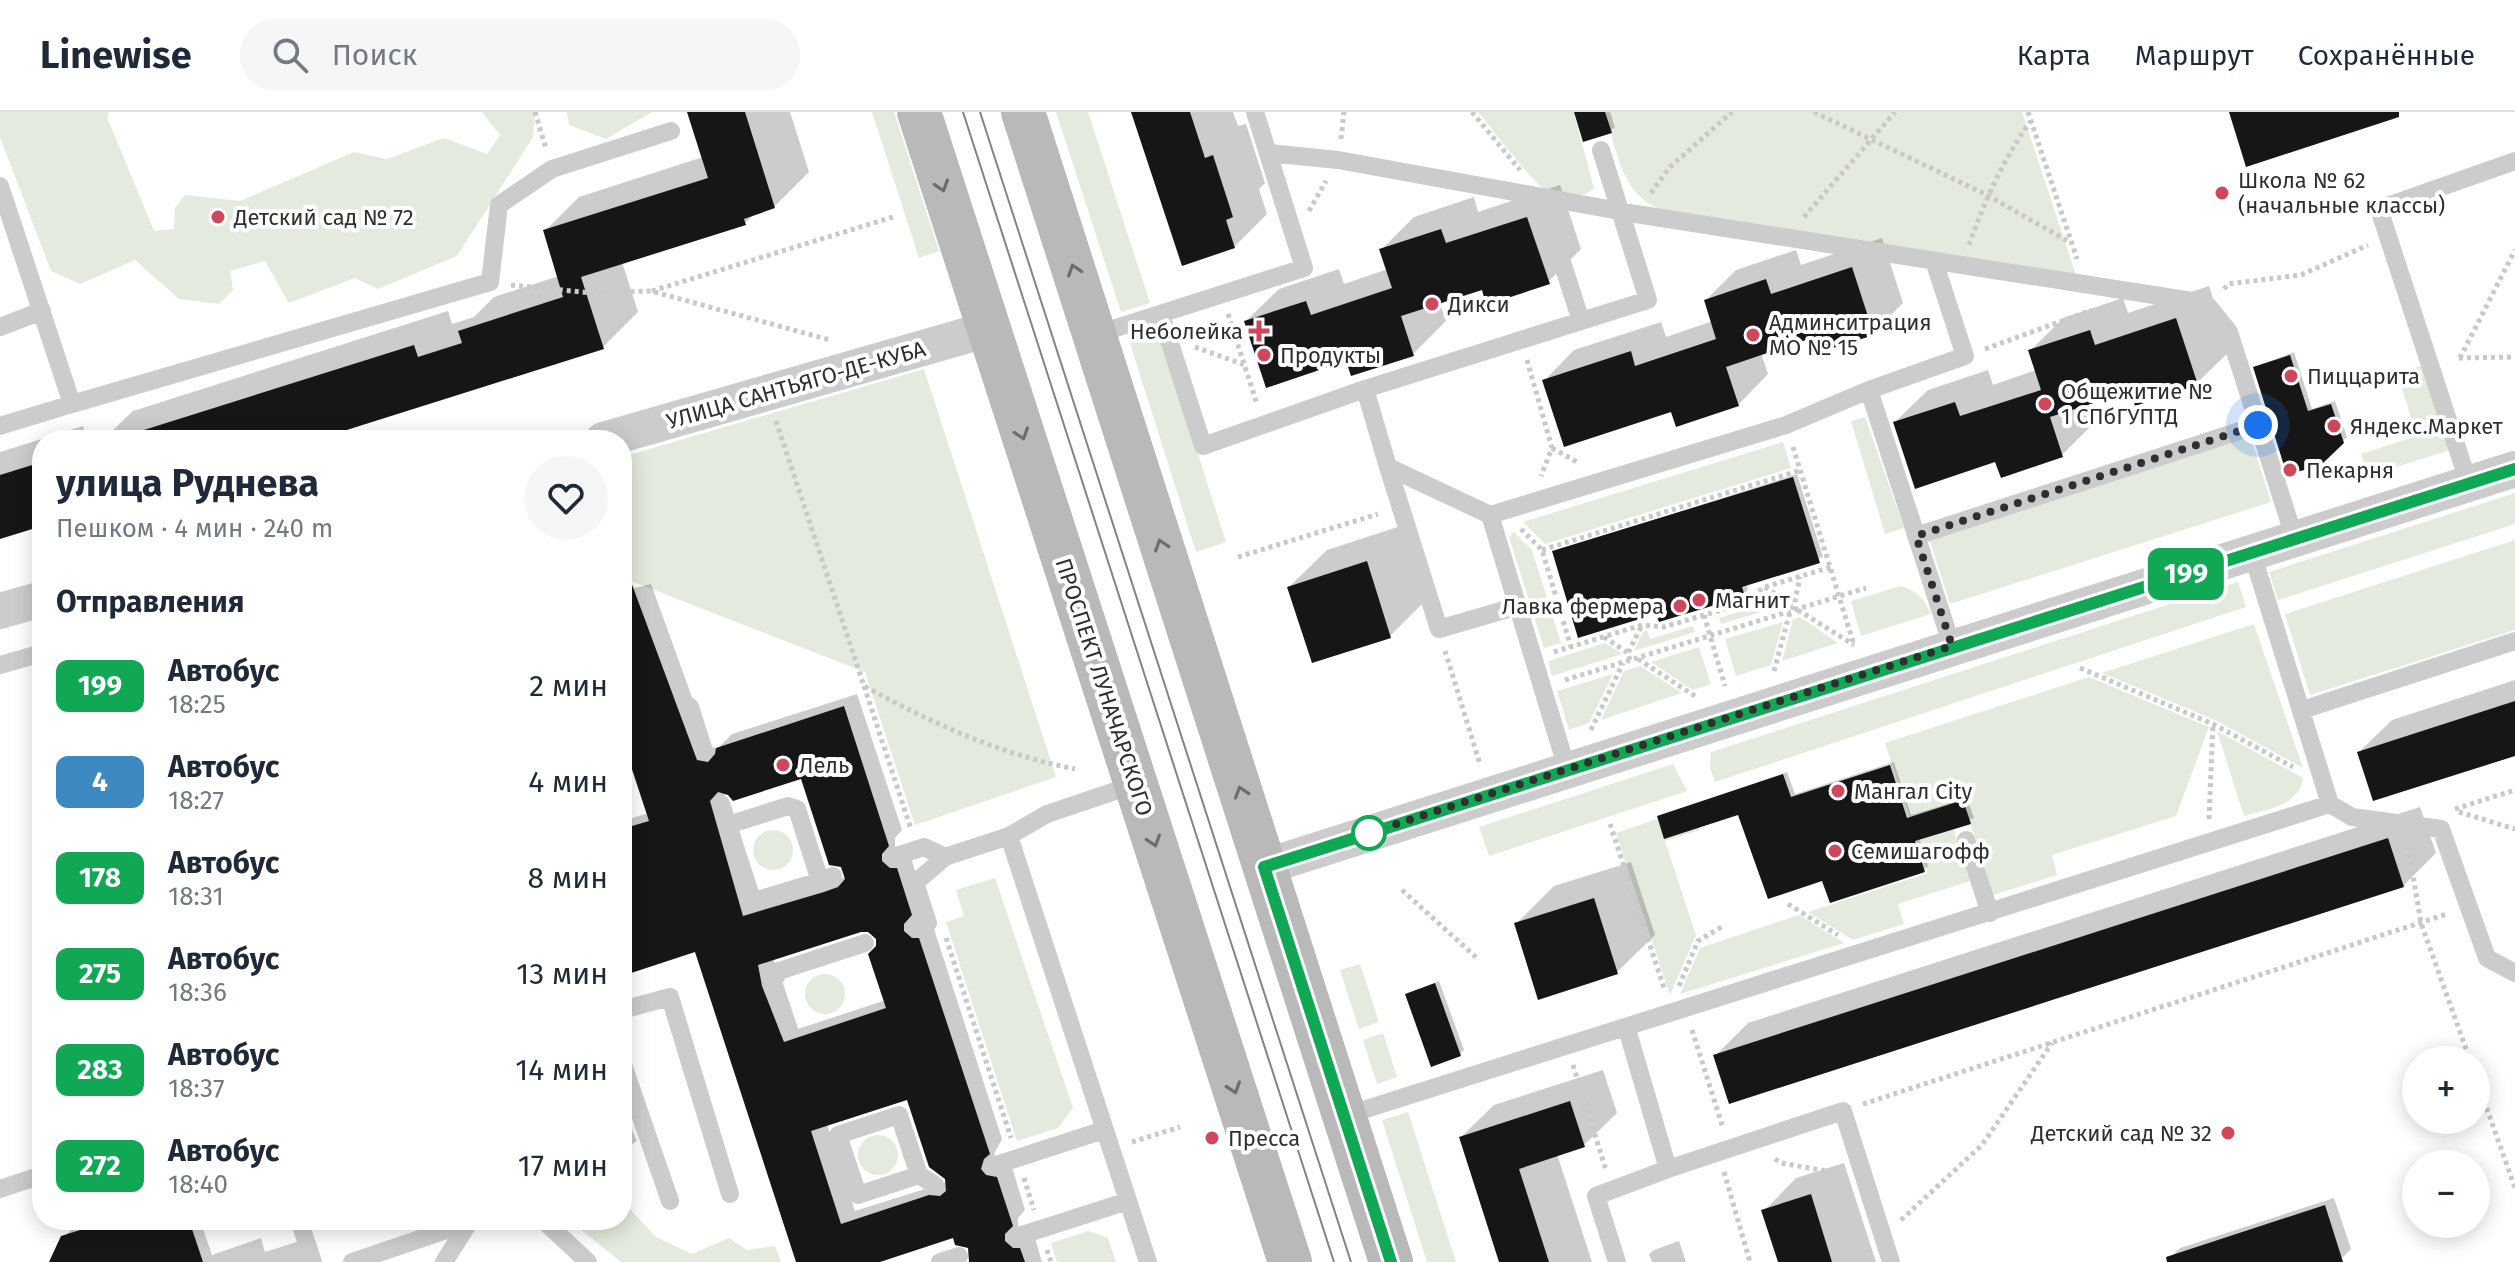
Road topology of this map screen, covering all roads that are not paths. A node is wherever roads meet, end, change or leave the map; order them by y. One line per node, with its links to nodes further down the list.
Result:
1 (919, 112): 16 (main road, ПРОСПЕКТ ЛУНАЧАРСКОГО, one-way to 16)
2 (1023, 112): 17 (main road, one-way to 2)
3 (1255, 112): 6 (lane)
4 (671, 131): 20 (lane)
5 (1601, 150): 9 (lane)
6 (1269, 153): 9 (lane); 13 (lane)
7 (2515, 161): 26 (lane)
8 (0, 186): 12 (lane)
9 (1628, 213): 11 (lane); 14 (lane)
10 (1553, 234): 14 (lane)
11 (1934, 261): 19 (lane); 21 (lane)
12 (42, 311): 15 (lane); 20 (lane)
13 (1161, 315): 17 (lane); 18 (lane)
14 (1581, 321): 18 (lane)
15 (0, 327)
16 (989, 329): 23 (street, УЛИЦА САНТЬЯГО-ДЕ-КУБА); 42 (main road, ПРОСПЕКТ ЛУНАЧАРСКОГО, one-way to 42)
17 (1094, 335): 50 (main road, one-way to 17)
18 (1365, 389): 24 (lane)
19 (1869, 390): 27 (lane); 28 (lane)
20 (72, 404): 22 (lane)
21 (2258, 425): 28 (lane); 29 (lane)
22 (0, 426)
23 (632, 432)
24 (1388, 467): 27 (lane); 32 (lane)
25 (2515, 469): 26 (street)
26 (2469, 484): 29 (street)
27 (1490, 515): 32 (lane)
28 (1916, 536): 35 (lane)
29 (2295, 540): 30 (street)
30 (2252, 553): 35 (street); 39 (lane)
31 (32, 602): 33 (street)
32 (1518, 606): 41 (lane)
33 (0, 611)
34 (2515, 641): 39 (lane)
35 (1952, 646): 41 (street)
36 (32, 656): 37 (lane)
37 (0, 665)
38 (690, 707): 40 (lane)
39 (2302, 710): 44 (lane)
40 (704, 751)
41 (1567, 769): 50 (street)
42 (1136, 784): 46 (lane); 82 (main road, ПРОСПЕКТ ЛУНАЧАРСКОГО, one-way to 82)
43 (721, 804): 45 (lane)
44 (2330, 804): 51 (lane); 54 (lane)
45 (728, 825): 45 (lane)
46 (1009, 836): 49 (lane); 60 (lane)
47 (1966, 840): 51 (lane)
48 (893, 857): 49 (lane)
49 (945, 857): 52 (lane)
50 (1264, 867): 59 (main road)
51 (1990, 913): 56 (lane)
52 (915, 927)
53 (865, 943): 57 (lane)
54 (2515, 973)
55 (632, 1007): 67 (lane)
56 (1627, 1029): 59 (lane); 62 (lane)
57 (789, 1030)
58 (632, 1091): 68 (lane)
59 (1344, 1116): 83 (main road)
60 (1107, 1139): 61 (lane); 69 (lane)
61 (993, 1166)
62 (1668, 1169): 84 (lane); 85 (lane)
63 (919, 1175): 63 (lane); 65 (lane)
64 (32, 1178): 66 (lane)
65 (935, 1185)
66 (0, 1189)
67 (730, 1194)
68 (670, 1201)
69 (1128, 1201): 74 (lane); 81 (lane)
70 (302, 1230): 76 (lane)
71 (443, 1230): 77 (lane)
72 (464, 1230): 78 (lane)
73 (554, 1230): 79 (lane)
74 (1016, 1237)
75 (959, 1256): 80 (lane)
76 (313, 1262)
77 (352, 1262)
78 (444, 1262)
79 (588, 1262)
80 (940, 1262)
81 (1148, 1262)
82 (1290, 1262)
83 (1391, 1262)
84 (1617, 1262)
85 (1891, 1262)

